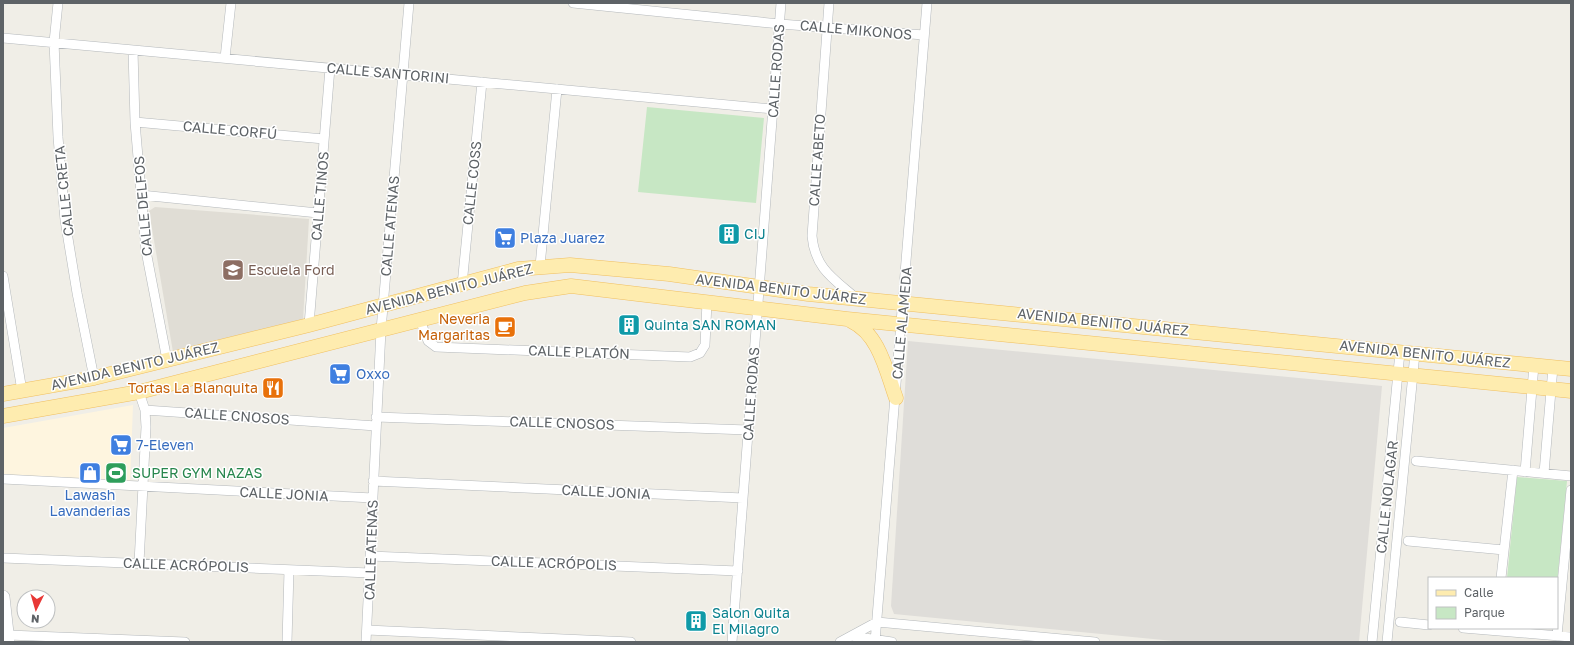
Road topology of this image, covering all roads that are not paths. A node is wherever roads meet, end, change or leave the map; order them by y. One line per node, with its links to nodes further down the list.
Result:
1 (58, 3): 13 (street, CALLE CRETA)
2 (231, 3): 15 (street)
3 (410, 3): 17 (street, CALLE ATENAS)
4 (573, 3): 8 (street, CALLE MIKONOS)
5 (781, 3): 9 (street, CALLE RODAS)
6 (829, 3): 10 (street, CALLE ABETO)
7 (927, 3): 11 (street, CALLE ALAMEDA)
8 (596, 4): 9 (street, CALLE MIKONOS)
9 (780, 24): 10 (street, CALLE MIKONOS); 20 (street, CALLE RODAS)
10 (827, 28): 11 (street, CALLE MIKONOS); 29 (street, CALLE ABETO)
11 (924, 35): 31 (street, CALLE ALAMEDA)
12 (3, 38): 13 (street, CALLE SANTORINI)
13 (54, 42): 14 (street, CALLE SANTORINI); 47 (street, CALLE CRETA)
14 (133, 50): 15 (street, CALLE SANTORINI); 21 (street, CALLE DELFOS)
15 (226, 58): 16 (street, CALLE SANTORINI)
16 (330, 68): 17 (street, CALLE SANTORINI); 22 (street, CALLE TINOS)
17 (403, 74): 18 (street, CALLE SANTORINI); 32 (street, CALLE ATENAS)
18 (482, 82): 19 (street, CALLE SANTORINI); 27 (street, CALLE COSS)
19 (557, 89): 20 (street, CALLE SANTORINI); 25 (street)
20 (773, 109): 28 (street, CALLE RODAS)
21 (135, 122): 22 (street, CALLE CORFÚ); 23 (street, CALLE DELFOS)
22 (324, 139): 24 (street, CALLE TINOS)
23 (141, 194): 24 (street); 41 (street, CALLE DELFOS)
24 (318, 213): 36 (street, CALLE TINOS)
25 (540, 266): 27 (main road, AVENIDA BENITO JUÁREZ); 28 (main road, AVENIDA BENITO JUÁREZ)
26 (3, 276): 50 (street)
27 (462, 285): 32 (main road, AVENIDA BENITO JUÁREZ)
28 (759, 287): 29 (main road, AVENIDA BENITO JUÁREZ); 33 (street, CALLE RODAS)
29 (857, 299): 31 (main road, AVENIDA BENITO JUÁREZ)
30 (707, 302): 33 (main road, AVENIDA BENITO JUÁREZ); 35 (main road, AVENIDA BENITO JUÁREZ); 35 (street, CALLE PLATÓN)
31 (904, 302): 37 (street, CALLE ALAMEDA); 39 (main road, AVENIDA BENITO JUÁREZ)
32 (383, 306): 36 (main road, AVENIDA BENITO JUÁREZ); 38 (street, CALLE ATENAS)
33 (757, 307): 34 (main road, AVENIDA BENITO JUÁREZ); 58 (street, CALLE RODAS)
34 (847, 319): 37 (main road, AVENIDA BENITO JUÁREZ); 54 (main road)
35 (420, 320): 38 (main road, AVENIDA BENITO JUÁREZ)
36 (309, 325): 41 (main road, AVENIDA BENITO JUÁREZ)
37 (902, 325): 45 (main road, AVENIDA BENITO JUÁREZ); 54 (street, CALLE ALAMEDA)
38 (381, 330): 51 (main road, AVENIDA BENITO JUÁREZ); 57 (street, CALLE ATENAS)
39 (1400, 352): 40 (main road, AVENIDA BENITO JUÁREZ); 45 (street, CALLE NOLAGAR)
40 (1415, 353): 42 (main road, AVENIDA BENITO JUÁREZ); 46 (street, CALLE NOLAGAR)
41 (167, 360): 47 (main road, AVENIDA BENITO JUÁREZ)
42 (1534, 365): 43 (main road, AVENIDA BENITO JUÁREZ); 48 (street)
43 (1553, 367): 44 (main road, AVENIDA BENITO JUÁREZ); 49 (street)
44 (1571, 369)
45 (1399, 374): 46 (main road, AVENIDA BENITO JUÁREZ); 101 (street, CALLE NOLAGAR)
46 (1413, 376): 48 (main road, AVENIDA BENITO JUÁREZ); 102 (street, CALLE NOLAGAR)
47 (94, 378): 50 (main road, AVENIDA BENITO JUÁREZ)
48 (1533, 388): 49 (main road, AVENIDA BENITO JUÁREZ); 61 (street)
49 (1551, 390): 52 (main road, AVENIDA BENITO JUÁREZ); 62 (street)
50 (22, 391): 53 (main road, AVENIDA BENITO JUÁREZ)
51 (139, 392): 55 (street); 56 (main road, AVENIDA BENITO JUÁREZ)
52 (1571, 392)
53 (3, 394)
54 (896, 398): 81 (street, CALLE ALAMEDA)
55 (145, 410): 57 (street, CALLE CNOSOS); 66 (street)
56 (3, 416)
57 (376, 421): 58 (street, CALLE CNOSOS); 65 (street, CALLE ATENAS)
58 (748, 430): 69 (street, CALLE RODAS)
59 (1416, 461): 60 (street)
60 (1513, 470): 61 (street); 71 (street)
61 (1525, 472): 62 (street)
62 (1544, 473): 63 (street)
63 (1571, 476)
64 (3, 479): 66 (street, CALLE JONIA)
65 (373, 481): 68 (street, CALLE ATENAS); 69 (street, CALLE JONIA)
66 (142, 486): 68 (street, CALLE JONIA); 75 (street)
67 (1571, 490): 73 (street)
68 (373, 498): 72 (street, CALLE ATENAS)
69 (743, 498): 77 (street, CALLE RODAS)
70 (1408, 541): 71 (street)
71 (1504, 550): 79 (street)
72 (370, 556): 77 (street, CALLE ACRÓPOLIS); 78 (street, CALLE ATENAS)
73 (1568, 556): 86 (street)
74 (3, 558): 75 (street, CALLE ACRÓPOLIS)
75 (139, 564): 76 (street, CALLE ACRÓPOLIS)
76 (289, 570): 78 (street, CALLE ACRÓPOLIS); 94 (street)
77 (738, 571): 97 (street, CALLE RODAS)
78 (370, 573): 87 (street, CALLE ATENAS)
79 (1501, 577)
80 (3, 597): 91 (main road)
81 (877, 622): 88 (street); 92 (street, CALLE ALAMEDA); 100 (street)
82 (1400, 622): 83 (street)
83 (1428, 625)
84 (1496, 629): 89 (street)
85 (1558, 629): 89 (street)
86 (1558, 629)
87 (367, 630): 95 (street, CALLE ATENAS); 96 (street)
88 (851, 636): 92 (street); 98 (street)
89 (1557, 636): 90 (street)
90 (1571, 637)
91 (8, 638): 93 (street)
92 (875, 641): 99 (street)
93 (185, 642)
94 (287, 642)
95 (366, 642)
96 (631, 642)
97 (732, 642)
98 (840, 642)
99 (892, 642)
100 (1095, 642)
101 (1372, 642)
102 (1388, 642)

